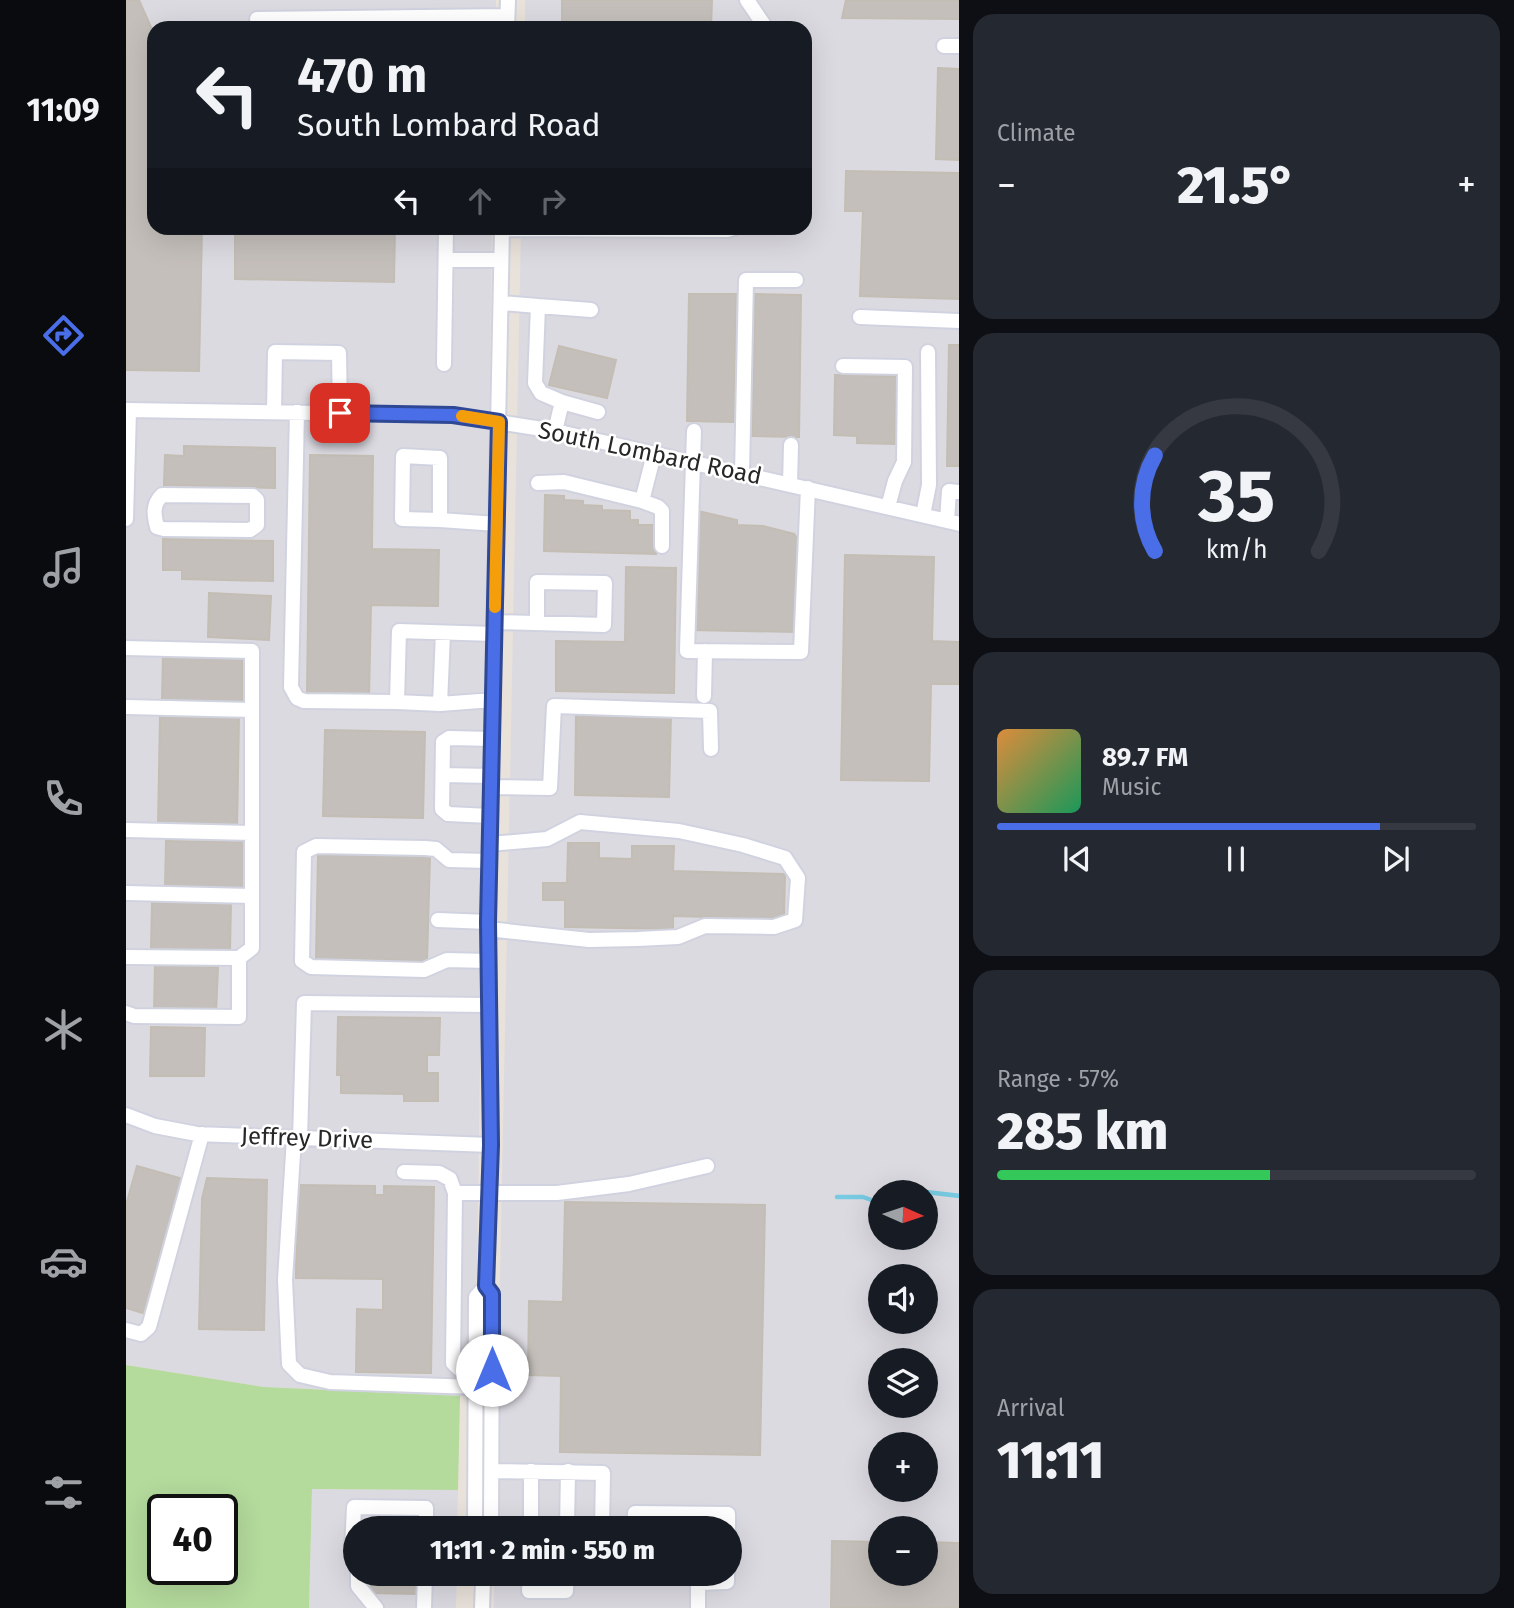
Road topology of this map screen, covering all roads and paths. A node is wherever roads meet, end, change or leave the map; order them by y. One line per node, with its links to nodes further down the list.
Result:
1 (508, 0): 5 (street)
2 (747, 0): 6 (street)
3 (257, 19): 4 (street)
4 (424, 21)
5 (507, 21)
6 (761, 21)
7 (944, 46): 8 (street)
8 (959, 46)
9 (446, 235): 11 (street)
10 (502, 235): 12 (street)
11 (446, 260): 12 (street); 20 (street)
12 (501, 260): 14 (street)
13 (796, 280): 34 (street)
14 (501, 303): 15 (street); 28 (street)
15 (538, 306): 16 (street); 22 (street)
16 (590, 310)
17 (860, 317): 18 (street)
18 (959, 321)
19 (928, 352): 43 (street)
20 (444, 365)
21 (843, 366): 40 (street)
22 (562, 402): 26 (street); 30 (street)
23 (127, 410): 24 (street, South Lombard Road); 41 (street)
24 (274, 412): 25 (street, South Lombard Road); 27 (street)
25 (297, 412): 27 (street, South Lombard Road); 56 (street)
26 (598, 412)
27 (340, 413): 28 (street, South Lombard Road)
28 (499, 422): 30 (street, South Lombard Road); 47 (street)
29 (694, 431): 33 (street)
30 (555, 432): 32 (street, South Lombard Road)
31 (791, 445): 36 (street)
32 (654, 454): 33 (street, South Lombard Road); 39 (street)
33 (693, 462): 34 (street, South Lombard Road); 53 (street)
34 (742, 473): 36 (street, South Lombard Road)
35 (538, 483): 39 (street)
36 (790, 484): 37 (street, South Lombard Road)
37 (808, 488): 40 (street, South Lombard Road); 53 (street)
38 (954, 491): 46 (street)
39 (642, 501): 48 (street)
40 (888, 507): 43 (street, South Lombard Road)
41 (126, 511): 42 (street); 44 (street)
42 (153, 512): 42 (street)
43 (923, 515): 46 (street, South Lombard Road)
44 (126, 519)
45 (440, 520): 45 (street); 47 (street)
46 (953, 523)
47 (496, 524): 50 (street)
48 (662, 547)
49 (537, 623): 49 (street); 50 (street)
50 (494, 628): 51 (street); 55 (street)
51 (443, 633): 56 (street); 57 (street)
52 (126, 648): 59 (street)
53 (705, 651): 54 (street)
54 (704, 696)
55 (493, 700): 57 (street); 60 (street)
56 (397, 702): 57 (street)
57 (440, 704)
58 (126, 707): 59 (street)
59 (252, 710): 66 (street)
60 (492, 739): 62 (street); 63 (street)
61 (711, 749): 63 (street)
62 (443, 775): 63 (street); 64 (street)
63 (491, 781): 64 (street)
64 (490, 816): 67 (street)
65 (126, 830): 66 (street)
66 (252, 833): 70 (street)
67 (490, 844): 68 (street); 72 (street)
68 (489, 860): 72 (street); 75 (street)
69 (126, 893): 70 (street)
70 (252, 896): 74 (street)
71 (438, 920): 72 (street)
72 (488, 925): 75 (street)
73 (126, 957): 74 (street)
74 (239, 958): 77 (street)
75 (488, 961): 76 (street)
76 (489, 1005): 80 (street); 81 (street)
77 (126, 1013)
78 (126, 1115): 79 (street, Jeffrey Drive)
79 (202, 1134): 80 (street, Jeffrey Drive); 89 (street)
80 (297, 1138): 81 (street, Jeffrey Drive); 91 (street)
81 (491, 1145): 84 (street)
82 (707, 1166): 84 (street)
83 (404, 1172): 85 (street)
84 (489, 1192): 85 (street); 86 (street)
85 (455, 1193): 87 (street)
86 (486, 1286): 88 (street); 92 (street)
87 (453, 1315): 88 (street); 90 (street)
88 (476, 1315): 90 (street)
89 (126, 1330)
90 (475, 1369): 91 (street)
91 (475, 1387): 97 (street)
92 (492, 1471): 93 (street); 98 (street)
93 (531, 1471): 94 (street); 99 (street)
94 (568, 1471): 100 (street); 101 (street)
95 (354, 1516): 96 (street)
96 (426, 1516)
97 (475, 1516)
98 (491, 1516)
99 (531, 1516)
100 (567, 1516)
101 (602, 1516)
102 (635, 1516): 103 (street)
103 (728, 1516)
104 (358, 1586): 110 (street)
105 (425, 1586): 111 (street)
106 (483, 1586): 112 (street)
107 (530, 1586): 108 (street)
108 (566, 1586)
109 (698, 1586): 113 (street)
110 (376, 1608)
111 (424, 1608)
112 (482, 1608)
113 (698, 1608)

